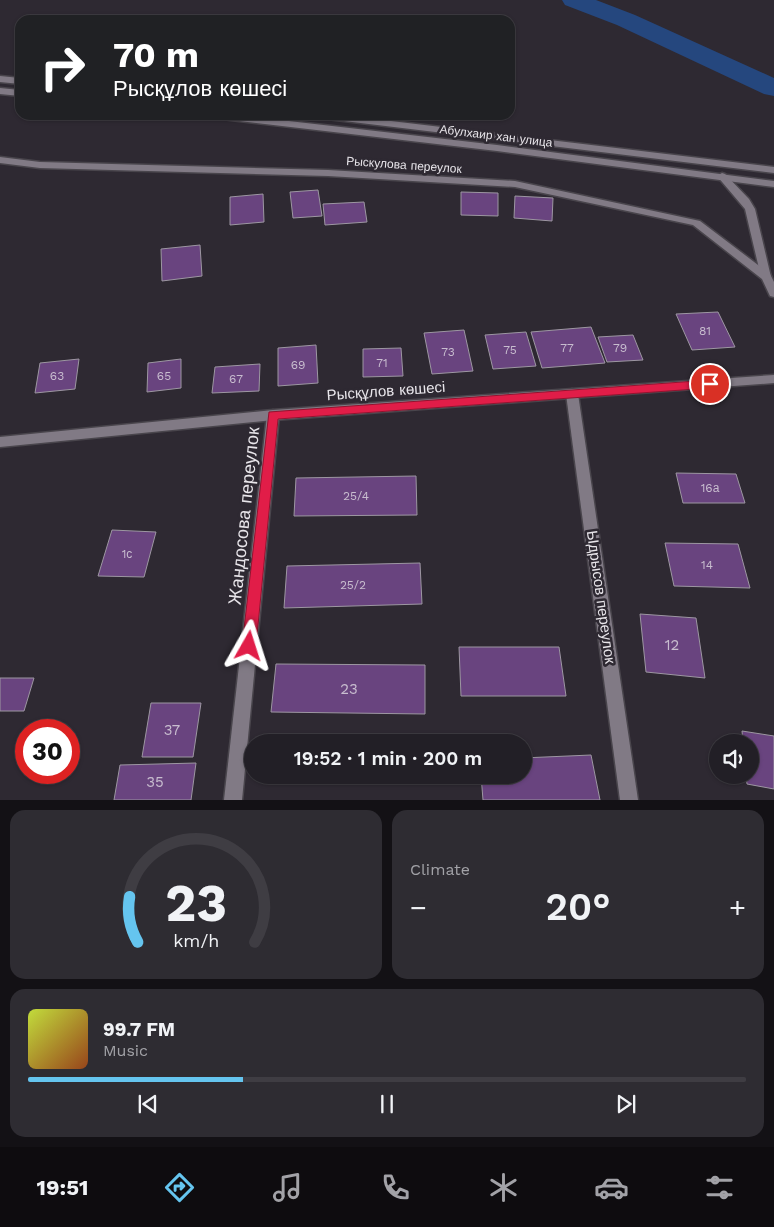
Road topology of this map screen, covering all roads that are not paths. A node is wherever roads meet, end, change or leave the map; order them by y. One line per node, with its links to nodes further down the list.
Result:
1 (0, 79): 2 (street)
2 (15, 81)
3 (0, 90): 4 (street)
4 (15, 92)
5 (256, 120): 9 (street, Абулхаир хан улица)
6 (360, 120): 8 (street, Абулхаир хан улица)
7 (0, 160): 11 (street, Рыскулова переулок)
8 (774, 170)
9 (722, 176): 10 (street, Абулхаир хан улица); 11 (street)
10 (774, 184)
11 (766, 277): 12 (street, Рыскулова переулок)
12 (774, 293)
13 (774, 379): 14 (street, Рысқұлов көшесі)
14 (572, 394): 15 (street, Рысқұлов көшесі); 18 (street, Ыдрысов переулок)
15 (273, 415): 16 (street, Рысқұлов көшесі); 17 (street, Жандосова переулок)
16 (0, 442)
17 (233, 800)
18 (629, 800)

